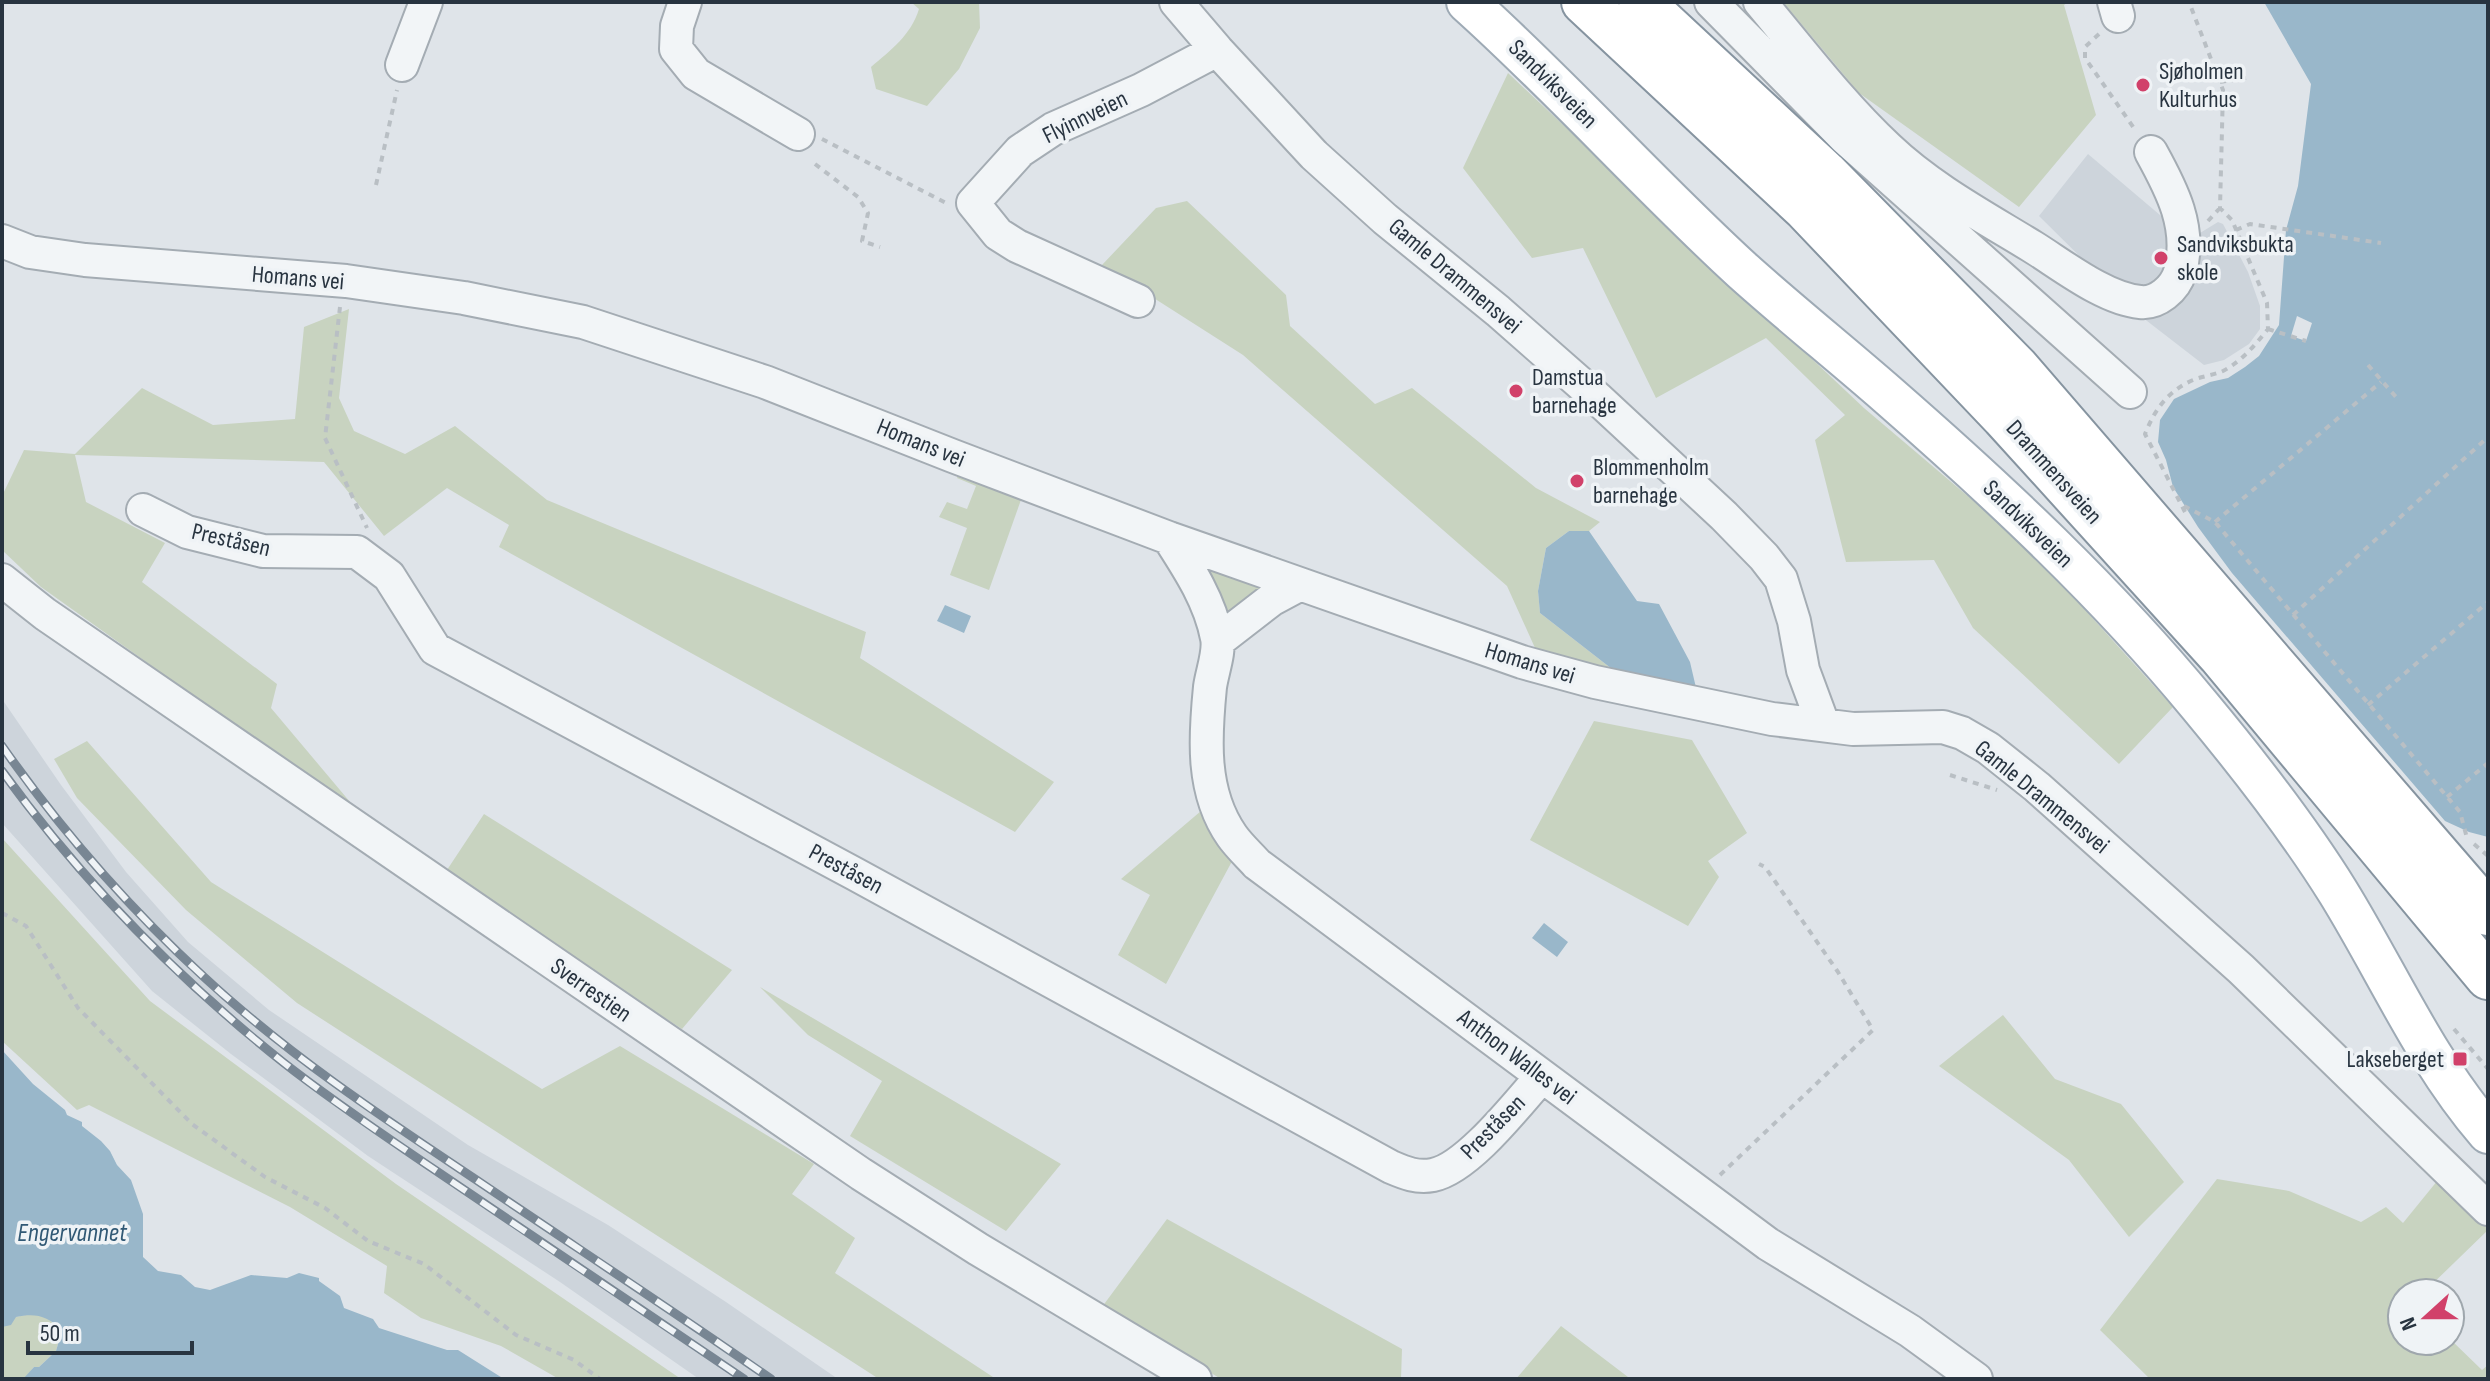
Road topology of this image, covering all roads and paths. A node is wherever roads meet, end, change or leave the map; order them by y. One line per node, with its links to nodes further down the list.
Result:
1 (426, 2): 12 (street)
2 (685, 2): 15 (street)
3 (1176, 2): 11 (street, Gamle Drammensvei)
4 (1467, 2): 58 (main road, Sandviksveien)
5 (1584, 2): 54 (highway, Drammensveien)
6 (1641, 2): 53 (highway, Drammensveien)
7 (1711, 2): 25 (street)
8 (1760, 2): 22 (street)
9 (2189, 2): 14 (path)
10 (2116, 9): 16 (path)
11 (1217, 50): 19 (street, Flyinnveien); 47 (street, Gamle Drammensvei)
12 (402, 65): 18 (path)
13 (2246, 78): 14 (path)
14 (2220, 82): 20 (path)
15 (798, 134): 19 (path)
16 (2151, 152): 22 (street)
17 (815, 164): 24 (path)
18 (376, 185)
19 (973, 203): 26 (street)
20 (2236, 230): 23 (path); 28 (path)
21 (2, 241): 40 (street, Homans vei)
22 (2023, 241): 25 (street)
23 (2381, 243)
24 (880, 247)
25 (1997, 275): 32 (street)
26 (1138, 301)
27 (340, 304): 39 (path)
28 (2268, 329): 29 (path); 35 (path)
29 (2306, 341)
30 (2368, 365): 31 (path)
31 (2381, 382): 33 (path); 38 (path)
32 (2130, 392)
33 (2396, 397)
34 (2488, 437): 44 (path)
35 (2184, 506): 37 (path); 38 (path)
36 (143, 510): 57 (street, Preståsen)
37 (2186, 516)
38 (2215, 522): 44 (path)
39 (372, 538)
40 (1169, 538): 42 (street, Homans vei); 45 (street, Anthon Walles vei)
41 (2, 580): 62 (street, Sverrestien)
42 (1299, 585): 45 (street); 47 (street, Homans vei)
43 (2488, 602): 46 (path)
44 (2293, 615): 46 (path)
45 (1218, 641): 57 (street, Anthon Walles vei)
46 (2368, 705): 49 (path)
47 (1823, 724): 60 (street, Gamle Drammensvei)
48 (2488, 763): 49 (path)
49 (2447, 797): 50 (path)
50 (2469, 842)
51 (1759, 864): 59 (path)
52 (2, 913): 61 (path)
53 (2488, 913)
54 (2488, 977)
55 (2451, 1026): 56 (path)
56 (2488, 1069)
57 (1542, 1076): 59 (street, Anthon Walles vei)
58 (2488, 1133)
59 (1700, 1194): 63 (street, Anthon Walles vei)
60 (2488, 1209)
61 (600, 1379)
62 (1195, 1379)
63 (1976, 1379)

